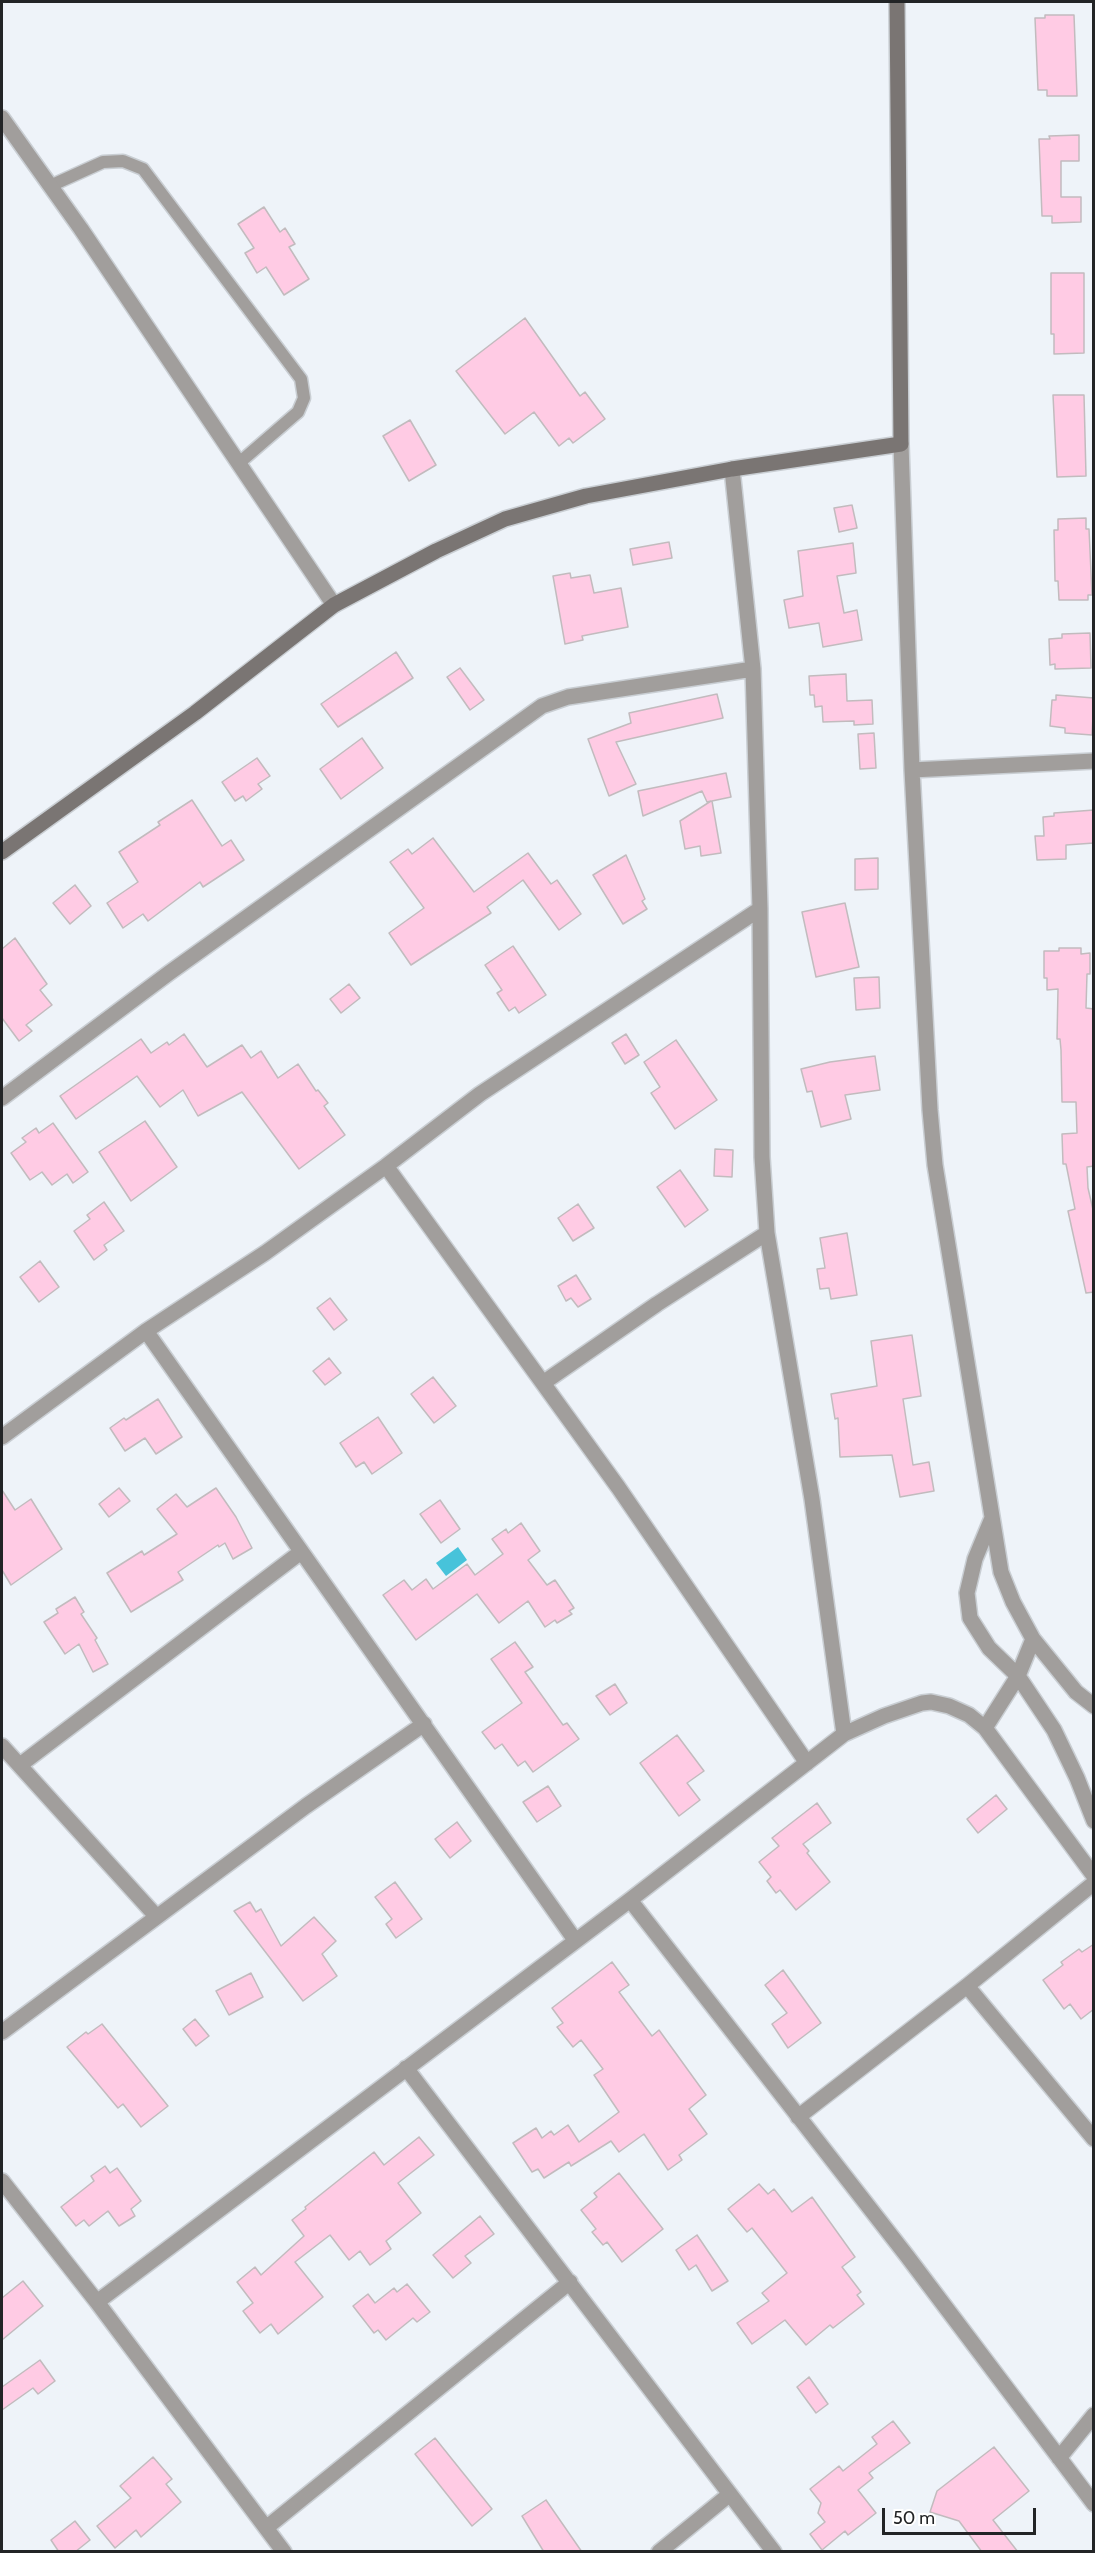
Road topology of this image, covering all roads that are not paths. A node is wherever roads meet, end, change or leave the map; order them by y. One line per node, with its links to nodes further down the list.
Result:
1 (897, 2): 4 (street)
2 (2, 118): 3 (street)
3 (50, 186): 5 (street); 5 (lane)
4 (901, 444): 6 (street); 10 (street)
5 (239, 463): 7 (street)
6 (732, 469): 7 (street); 8 (street)
7 (334, 604): 11 (street)
8 (753, 669): 12 (street); 13 (street)
9 (1094, 761): 10 (street)
10 (912, 770): 19 (street)
11 (2, 852)
12 (760, 909): 14 (street); 15 (street)
13 (2, 1098)
14 (386, 1166): 16 (street); 17 (street)
15 (767, 1233): 17 (street); 26 (street)
16 (146, 1331): 18 (street); 20 (street)
17 (543, 1383): 28 (street)
18 (2, 1437)
19 (993, 1517): 21 (street); 22 (street)
20 (301, 1552): 24 (street); 29 (street)
21 (1033, 1639): 22 (street); 23 (street)
22 (1018, 1676): 25 (street); 30 (street)
23 (1094, 1706)
24 (424, 1724): 34 (street); 35 (street)
25 (985, 1728): 26 (street); 31 (street)
26 (844, 1734): 28 (street)
27 (2, 1746): 29 (street)
28 (807, 1763): 33 (street)
29 (20, 1765): 34 (street)
30 (1094, 1821)
31 (1094, 1876)
32 (1094, 1883): 36 (street)
33 (630, 1900): 35 (street); 39 (street)
34 (156, 1916): 37 (street)
35 (575, 1941): 38 (street)
36 (967, 1986): 39 (street); 40 (street)
37 (2, 2032)
38 (406, 2068): 42 (street); 43 (street)
39 (798, 2117): 45 (street)
40 (1094, 2139)
41 (2, 2181): 43 (street)
42 (570, 2283): 46 (street); 48 (street)
43 (97, 2302): 48 (street)
44 (1094, 2415): 45 (street)
45 (1059, 2458): 47 (street)
46 (730, 2494): 50 (street); 51 (street)
47 (1094, 2504)
48 (266, 2528): 49 (street)
49 (284, 2552)
50 (658, 2552)
51 (774, 2552)

